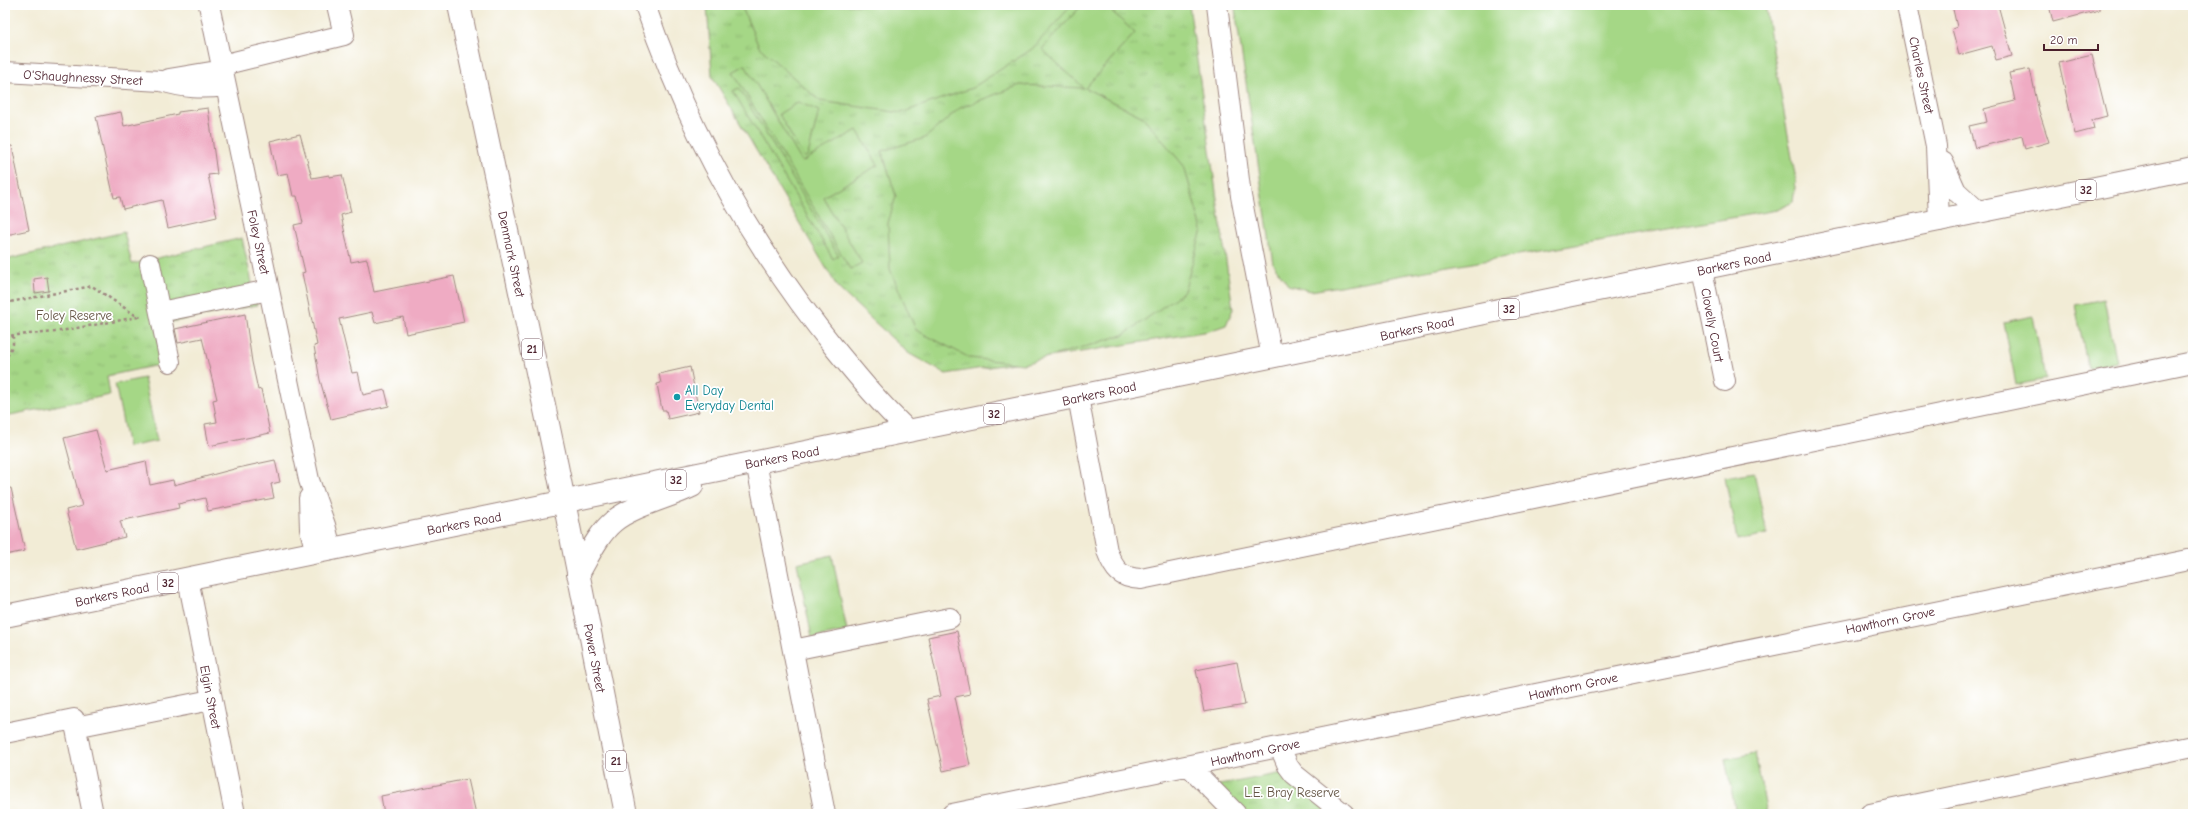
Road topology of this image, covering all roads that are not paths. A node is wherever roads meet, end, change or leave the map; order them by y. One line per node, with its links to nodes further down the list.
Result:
1 (209, 5): 8 (street, Foley Street)
2 (337, 5): 8 (street, O'Shaughnessy Street)
3 (459, 5): 25 (main road, Denmark Street / 21)
4 (645, 5): 22 (street)
5 (1218, 5): 17 (street)
6 (1907, 5): 9 (street, Charles Street)
7 (5, 72): 8 (street, O'Shaughnessy Street)
8 (223, 74): 15 (street, Foley Street)
9 (1936, 146): 11 (street, Charles Street); 12 (street, Charles Street)
10 (2193, 168): 11 (main road, Barkers Road / 32)
11 (1979, 212): 12 (main road, Barkers Road / 32)
12 (1940, 221): 14 (main road, Barkers Road / 32)
13 (150, 264): 16 (street)
14 (1702, 270): 17 (main road, Barkers Road / 32); 20 (street, Clovelly Court)
15 (269, 290): 16 (street); 26 (street, Foley Street)
16 (160, 312): 18 (street)
17 (1272, 357): 21 (main road, Barkers Road / 32)
18 (170, 362)
19 (2193, 362): 21 (street)
20 (1725, 381)
21 (1078, 397): 22 (main road, Barkers Road / 32)
22 (909, 431): 23 (main road, Barkers Road / 32)
23 (756, 462): 24 (main road, Barkers Road / 32); 32 (street)
24 (729, 467): 25 (main road, Barkers Road / 32); 28 (main road)
25 (564, 503): 26 (main road, Barkers Road / 32); 28 (main road, Power Street / 21)
26 (324, 551): 29 (main road, Barkers Road / 32)
27 (2193, 559): 37 (street, Hawthorn Grove)
28 (578, 574): 41 (main road, Power Street / 21)
29 (188, 579): 30 (main road, Barkers Road / 32); 33 (street, Elgin Street)
30 (5, 616)
31 (950, 618): 32 (street)
32 (793, 650): 42 (street)
33 (211, 700): 34 (street); 40 (street, Elgin Street)
34 (75, 727): 35 (street); 39 (street)
35 (5, 733)
36 (2193, 746): 46 (street)
37 (1280, 747): 38 (street, Hawthorn Grove); 45 (street)
38 (1188, 766): 43 (street, Hawthorn Grove); 44 (street)
39 (92, 814)
40 (235, 814)
41 (626, 814)
42 (825, 814)
43 (952, 814)
44 (1236, 814)
45 (1344, 814)
46 (1870, 814)

